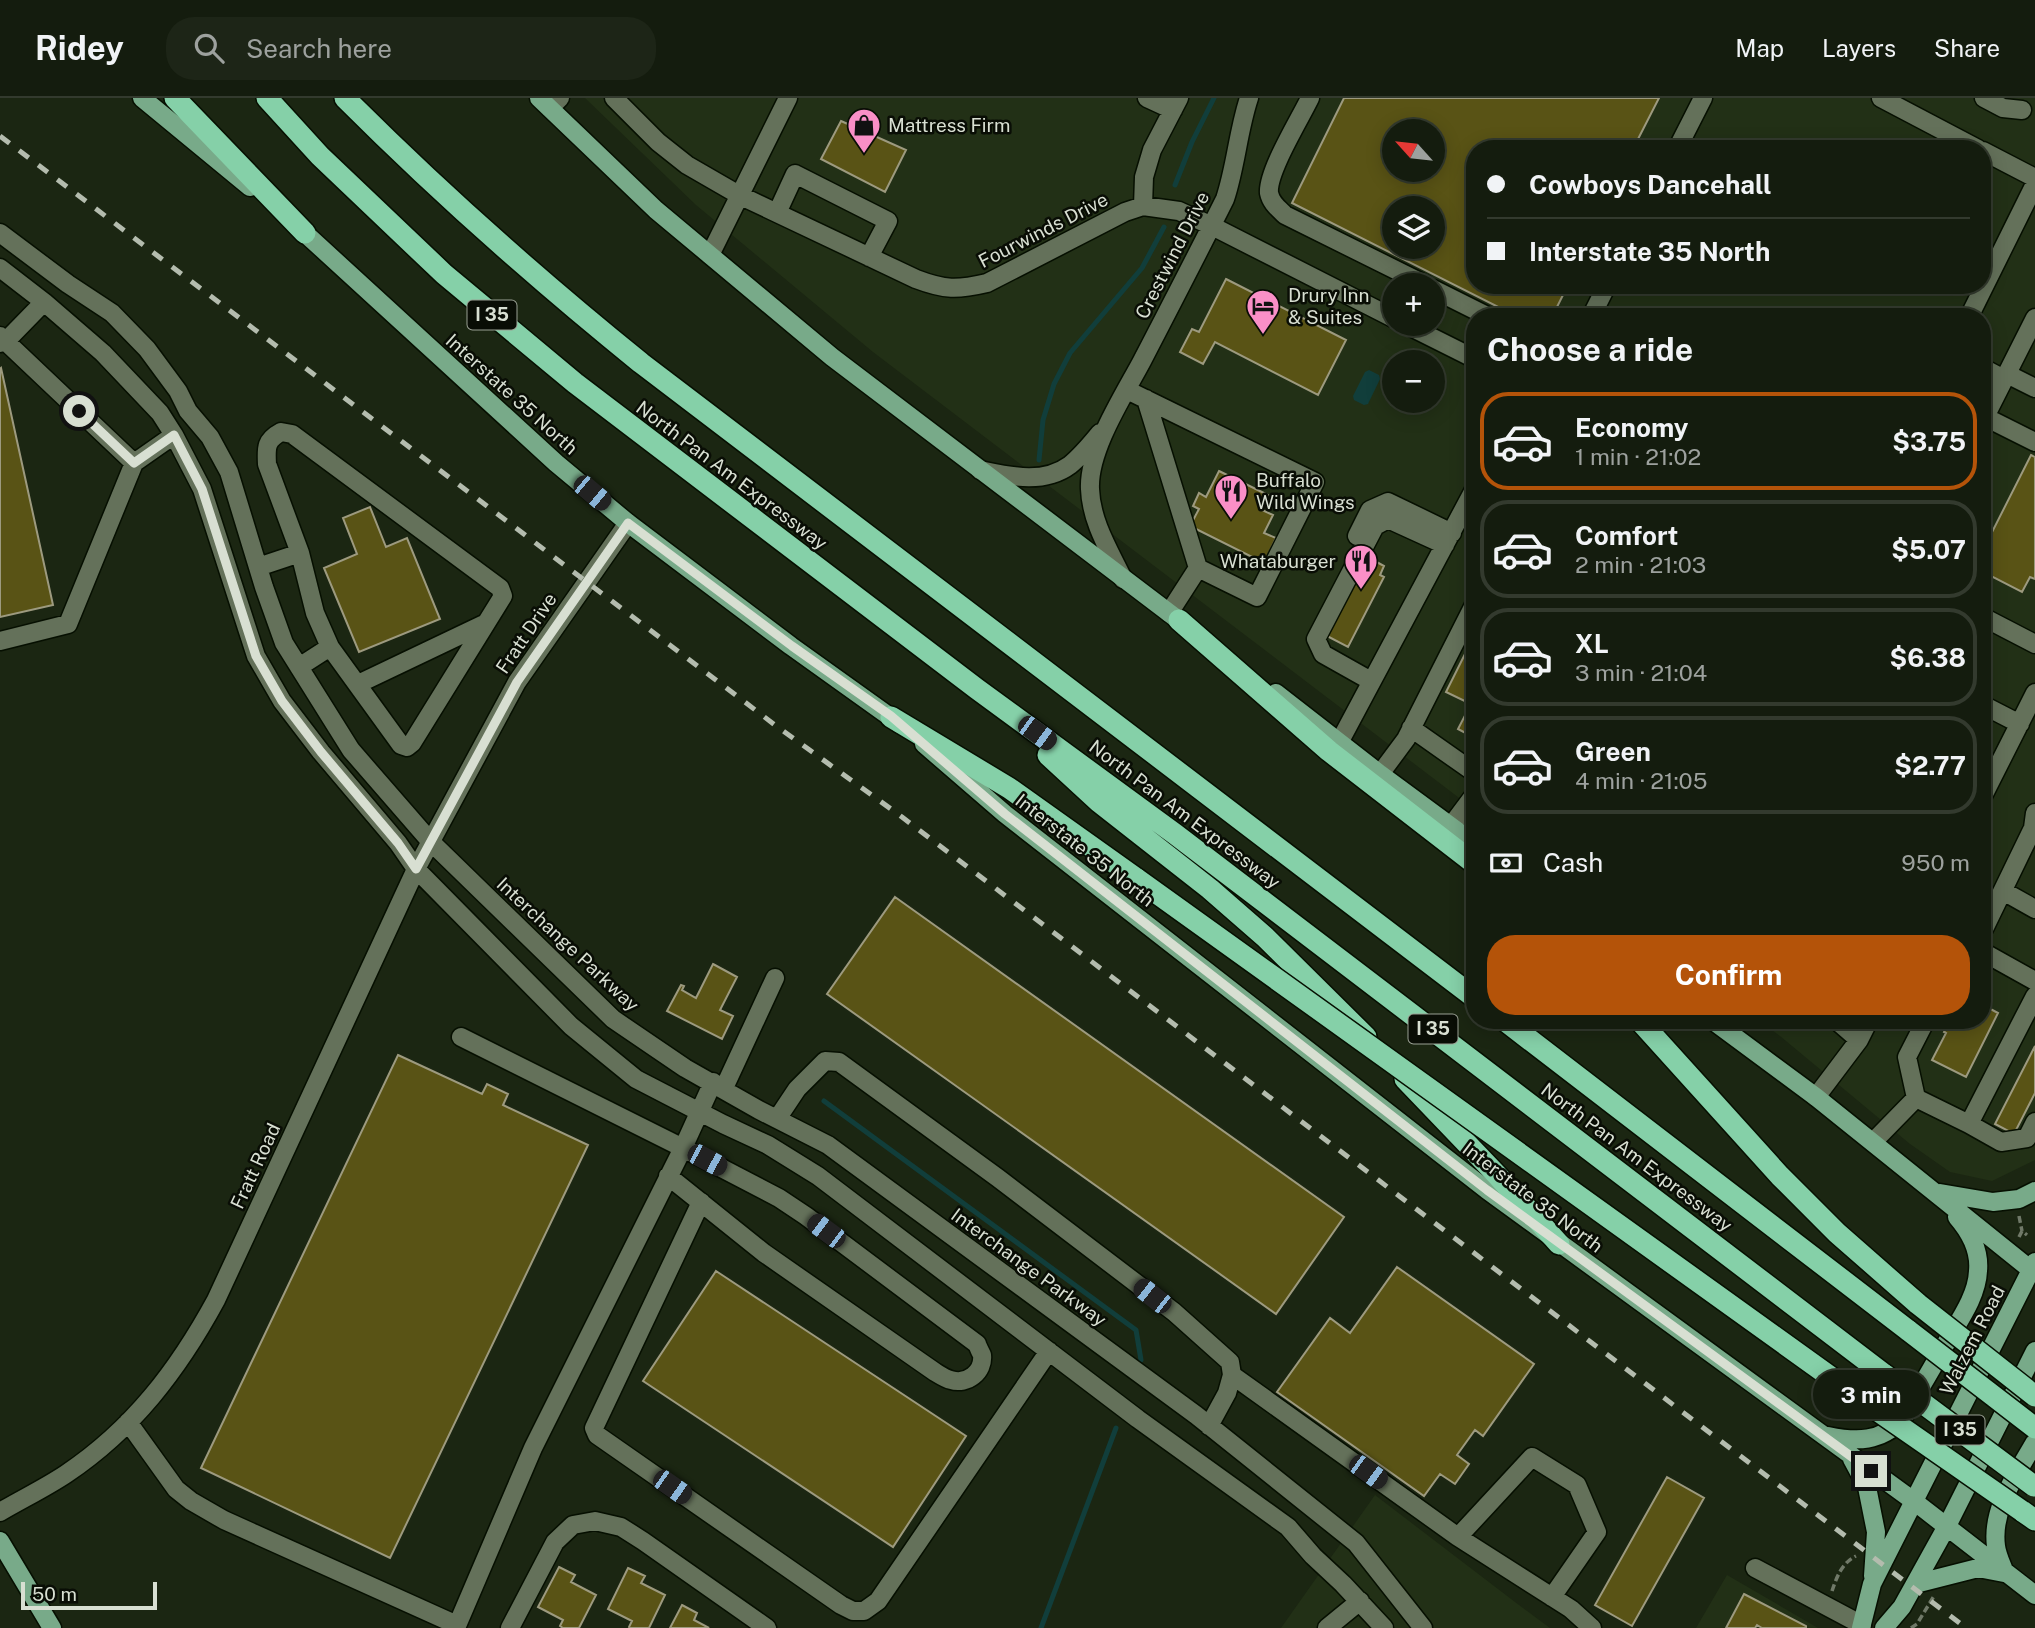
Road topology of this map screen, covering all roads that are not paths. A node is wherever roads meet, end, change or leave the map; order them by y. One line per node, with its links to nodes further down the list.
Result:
1 (142, 98): 28 (main road, Interstate 35 North)
2 (174, 98): 28 (highway)
3 (251, 98): 20 (highway)
4 (267, 98): 20 (highway, North Pan Am Expressway / I 35)
5 (345, 98): 95 (highway, North Pan Am Expressway / I 35)
6 (614, 98): 23 (street, Fourwinds Drive)
7 (788, 98): 23 (street)
8 (1147, 98): 15 (street)
9 (1249, 98): 26 (street, Crestwind Drive)
10 (1310, 98): 32 (street)
11 (1703, 98): 17 (street)
12 (1881, 98): 18 (street)
13 (1984, 98): 16 (street)
14 (550, 102): 29 (main road)
15 (1176, 104): 24 (street)
16 (2027, 108)
17 (1682, 140)
18 (1962, 140)
19 (1991, 155): 21 (street)
20 (320, 156): 71 (highway, North Pan Am Expressway / I 35)
21 (2035, 178)
22 (2035, 184): 33 (street)
23 (739, 195): 25 (street, Fourwinds Drive); 29 (street)
24 (1143, 206): 26 (street, Fourwinds Drive); 30 (street, Fourwinds Drive)
25 (777, 213): 30 (street, Fourwinds Drive); 30 (street)
26 (1212, 226): 37 (street, Fourwinds Drive); 45 (street, Crestwind Drive)
27 (0, 233): 58 (street, Interchange Parkway)
28 (306, 233): 55 (main road, Interstate 35 North)
29 (710, 255): 53 (main road)
30 (869, 257)
31 (0, 268): 35 (street)
32 (1402, 273)
33 (1991, 273)
34 (1445, 295): 36 (street)
35 (44, 302): 40 (street); 50 (street)
36 (1471, 308)
37 (1382, 312)
38 (2035, 318): 43 (street)
39 (1429, 336): 41 (street)
40 (2, 340): 52 (street)
41 (1466, 354)
42 (1991, 372): 43 (street)
43 (2005, 377): 44 (street); 47 (street)
44 (2035, 388)
45 (1127, 390): 46 (street); 49 (street, Crestwind Drive)
46 (1146, 399): 59 (street); 59 (street)
47 (1991, 405)
48 (1991, 422): 51 (street)
49 (1110, 423): 53 (street, Crestwind Drive); 60 (street, Crestwind Drive)
50 (174, 435): 52 (street); 88 (street)
51 (2035, 442)
52 (134, 463): 65 (street)
53 (980, 470): 60 (main road)
54 (1466, 505): 56 (street)
55 (628, 523): 74 (main road, Interstate 35 North); 79 (street, Fratt Drive)
56 (1448, 539): 69 (street); 69 (street)
57 (300, 553): 58 (street); 64 (street); 67 (street)
58 (258, 567): 68 (street, Interchange Parkway)
59 (1198, 568): 61 (street)
60 (1123, 579): 61 (main road)
61 (1174, 617): 77 (main road); 87 (highway)
62 (1466, 621): 76 (street)
63 (1991, 621): 66 (street)
64 (486, 623): 70 (street); 70 (street)
65 (0, 641)
66 (2035, 644)
67 (330, 647): 68 (street); 70 (street)
68 (299, 667): 86 (street, Interchange Parkway)
69 (1371, 681): 77 (street)
70 (358, 684)
71 (977, 689): 118 (highway); 130 (highway, North Pan Am Expressway / I 35, bridge)
72 (2035, 694): 75 (street)
73 (1991, 709): 75 (street)
74 (891, 716): 118 (main road, Interstate 35 North); 133 (highway, bridge)
75 (2020, 724): 81 (street)
76 (1411, 728): 78 (street); 80 (street)
77 (1340, 741): 80 (main road)
78 (1466, 767)
79 (468, 773): 86 (street, Fratt Road)
80 (1380, 774): 84 (main road)
81 (1991, 780)
82 (1466, 806): 84 (street)
83 (2035, 813): 89 (street)
84 (1451, 826): 85 (main road)
85 (1466, 837)
86 (431, 842): 88 (street, Fratt Road); 105 (street, Interchange Parkway)
87 (1466, 857)
88 (416, 869): 108 (street); 124 (street, Fratt Road)
89 (2003, 891): 90 (street); 91 (street)
90 (2035, 909)
91 (1991, 915)
92 (1991, 956): 94 (street)
93 (775, 978): 105 (street)
94 (2035, 981)
95 (1466, 991)
96 (2035, 996): 111 (street)
97 (1516, 1029): 126 (highway, North Pan Am Expressway / I 35, bridge)
98 (1647, 1029): 123 (highway, bridge)
99 (1724, 1029): 106 (main road)
100 (1846, 1029): 104 (street)
101 (1864, 1029): 104 (street)
102 (1921, 1029): 107 (street)
103 (461, 1037): 113 (street)
104 (1859, 1040): 106 (street)
105 (718, 1085): 108 (street); 109 (street, Interchange Parkway)
106 (1816, 1097): 112 (main road)
107 (1916, 1098): 111 (street); 112 (street)
108 (698, 1111): 113 (street); 120 (street)
109 (777, 1119): 122 (street); 125 (street, Interchange Parkway)
110 (2035, 1122): 111 (street)
111 (1969, 1124)
112 (1872, 1142): 116 (main road)
113 (683, 1148): 114 (street); 117 (street)
114 (668, 1175): 117 (street); 145 (street)
115 (2035, 1191): 116 (main road)
116 (1937, 1193): 119 (main road); 127 (main road)
117 (701, 1202): 120 (street)
118 (1559, 1244): 127 (main road, Interstate 35 North)
119 (2034, 1268): 131 (main road, Walzem Road)
120 (1049, 1351): 143 (street)
121 (2035, 1351): 134 (main road)
122 (1233, 1375): 125 (street); 135 (street)
123 (2035, 1396)
124 (128, 1422): 132 (street, Fratt Road); 145 (street)
125 (1209, 1426): 151 (street, Interchange Parkway)
126 (2035, 1428)
127 (1821, 1434): 129 (main road, Interstate 35 North)
128 (2035, 1442): 138 (main road)
129 (1850, 1455): 131 (main road, Interstate 35 North); 139 (main road)
130 (2034, 1486)
131 (1915, 1502): 134 (main road, Interstate 35 North); 139 (main road, Walzem Road)
132 (0, 1511)
133 (2029, 1516)
134 (1947, 1526): 138 (main road, Interstate 35 North); 140 (main road)
135 (1458, 1537): 142 (street); 142 (street)
136 (0, 1541): 146 (main road)
137 (1755, 1568): 144 (street)
138 (2005, 1573): 140 (main road); 141 (main road, Interstate 35 North)
139 (1872, 1584): 144 (main road, Walzem Road)
140 (1915, 1584): 153 (main road)
141 (2035, 1595)
142 (1552, 1597): 152 (street)
143 (1360, 1601): 149 (street); 150 (street)
144 (1861, 1626)
145 (456, 1627)
146 (52, 1628)
147 (510, 1628): 148 (street)
148 (767, 1628)
149 (1327, 1628)
150 (1384, 1628)
151 (1423, 1628)
152 (1592, 1628)
153 (1884, 1628)

